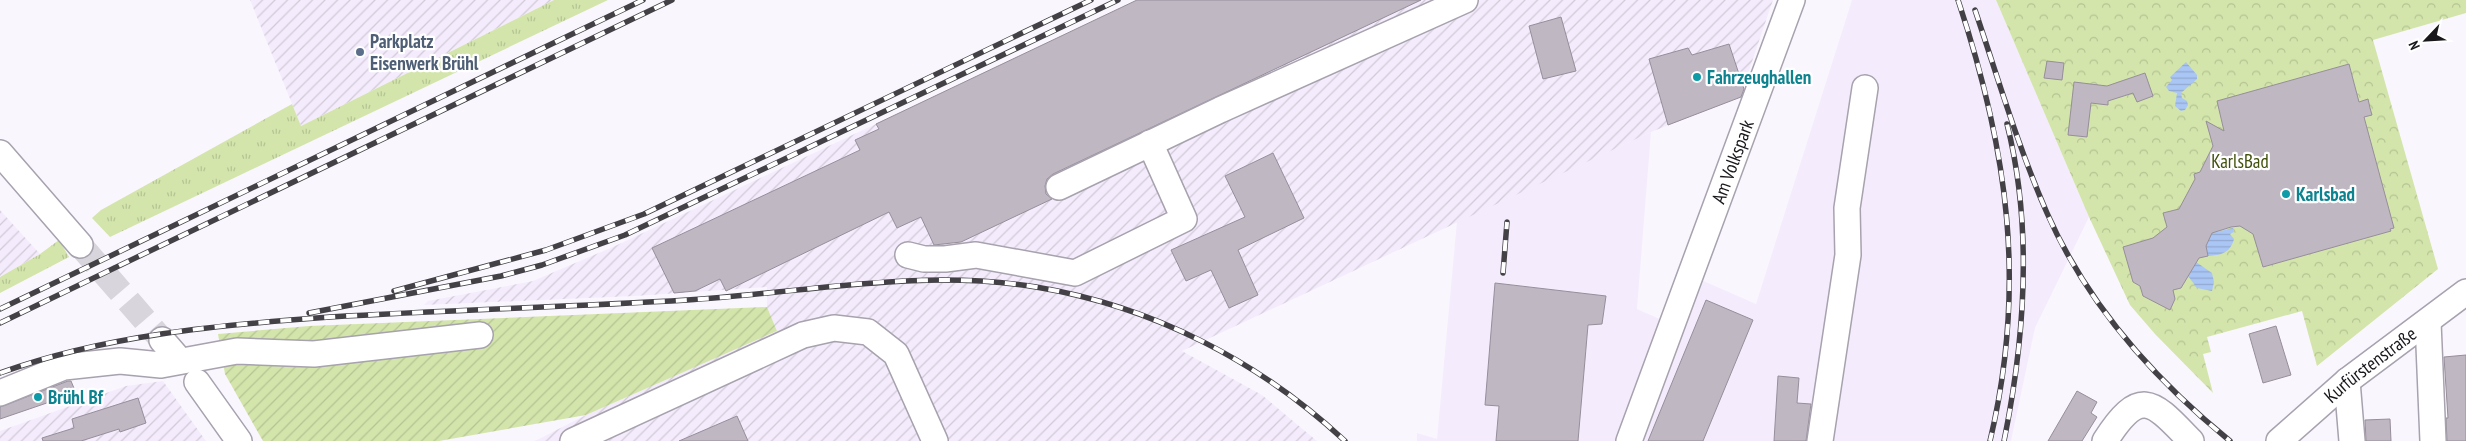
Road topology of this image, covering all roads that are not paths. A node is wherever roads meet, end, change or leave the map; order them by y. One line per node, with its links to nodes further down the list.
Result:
1 (1465, 0): 4 (street)
2 (1792, 0): 18 (street, Am Volkspark)
3 (1865, 88): 19 (street)
4 (1150, 143): 6 (street); 8 (street)
5 (0, 153): 7 (street)
6 (1059, 187)
7 (80, 245)
8 (908, 255)
9 (2466, 292): 10 (street, Kurfürstenstraße)
10 (2428, 322): 13 (street, Kurfürstenstraße); 24 (street)
11 (480, 335): 14 (street)
12 (197, 382): 15 (street)
13 (2347, 382): 22 (street, Kurfürstenstraße); 23 (street)
14 (0, 392)
15 (238, 441)
16 (573, 441): 17 (street)
17 (935, 441)
18 (1629, 441)
19 (1820, 441)
20 (2105, 441): 21 (street)
21 (2191, 441)
22 (2279, 441)
23 (2352, 441)
24 (2433, 441)

